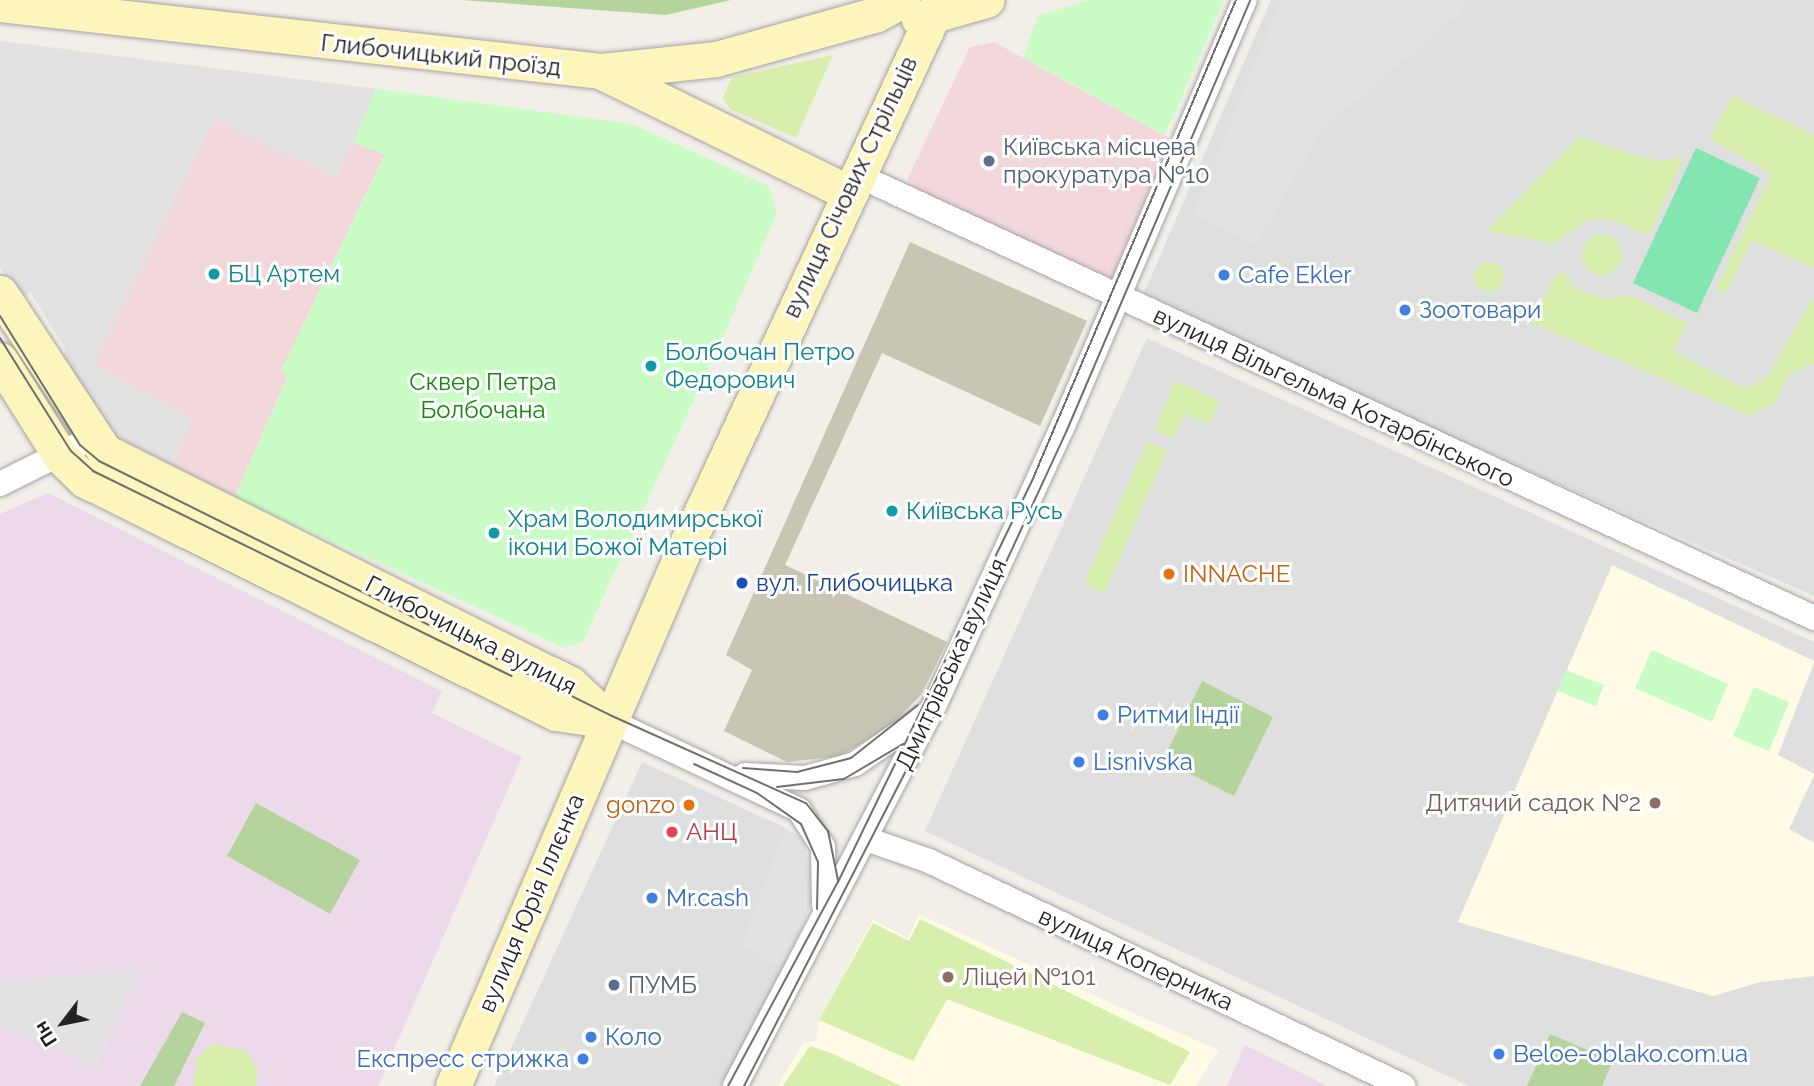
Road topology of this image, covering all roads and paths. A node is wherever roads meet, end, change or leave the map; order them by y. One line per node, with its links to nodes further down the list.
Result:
1 (986, 0): 4 (main road, Глибочицький проїзд)
2 (1245, 0): 8 (street, Дмитрівська вулиця)
3 (0, 4): 5 (main road, Глибочицький проїзд)
4 (912, 9): 5 (main road, Глибочицький проїзд); 6 (main road, вулиця Січових Стрільців)
5 (602, 71): 6 (main road)
6 (851, 183): 8 (street, вулиця Вільгельма Котарбінського); 15 (main road, вулиця Січових Стрільців)
7 (0, 293): 10 (main road, Глибочицька вулиця)
8 (1119, 296): 13 (street, вулиця Вільгельма Котарбінського); 14 (street, Дмитрівська вулиця)
9 (0, 360): 11 (main road, Глибочицька вулиця)
10 (90, 439): 11 (street); 15 (main road, Глибочицька вулиця)
11 (61, 457): 12 (street); 15 (main road, Глибочицька вулиця)
12 (0, 484)
13 (1814, 618)
14 (935, 704): 16 (street); 17 (street, Дмитрівська вулиця)
15 (610, 721): 16 (street); 19 (main road, вулиця Юрія Іллєнка)
16 (708, 765): 18 (street)
17 (866, 839): 18 (street, Дмитрівська вулиця); 21 (street, вулиця Коперника)
18 (818, 929): 20 (street, Дмитрівська вулиця)
19 (453, 1086)
20 (735, 1086)
21 (1403, 1086)

